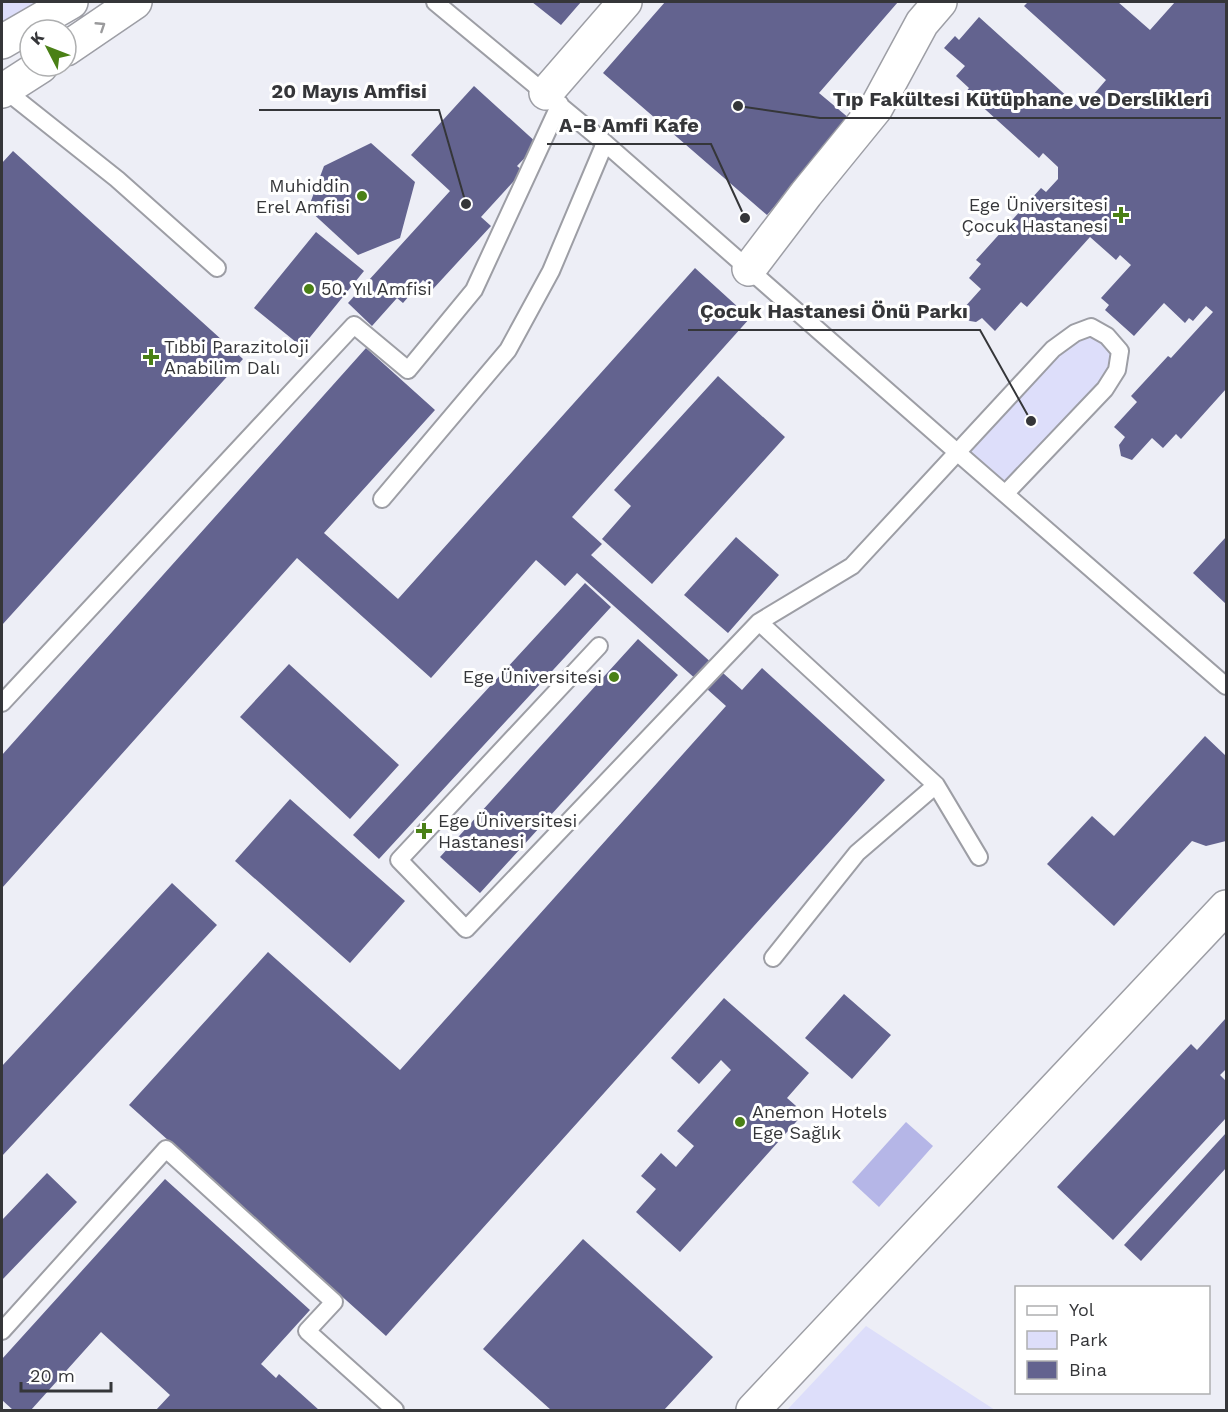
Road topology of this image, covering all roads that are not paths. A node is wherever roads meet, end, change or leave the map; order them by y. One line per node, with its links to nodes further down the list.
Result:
1 (71, 2): 7 (street)
2 (135, 2): 6 (street, one-way to 2)
3 (435, 2): 10 (lane)
4 (625, 2): 10 (street)
5 (940, 2): 13 (street)
6 (78, 41)
7 (2, 42)
8 (23, 78): 9 (street)
9 (3, 91): 12 (lane)
10 (553, 99): 11 (lane); 20 (lane)
11 (605, 143): 13 (lane); 16 (lane)
12 (217, 268)
13 (749, 269): 14 (lane)
14 (958, 453): 15 (lane); 15 (lane); 17 (lane)
15 (1005, 494): 19 (lane)
16 (382, 499)
17 (759, 622): 18 (lane); 21 (lane)
18 (599, 646)
19 (1227, 686)
20 (2, 703)
21 (936, 785): 22 (lane); 24 (lane)
22 (979, 857)
23 (1227, 907): 27 (street)
24 (772, 958)
25 (2, 1331): 26 (lane)
26 (395, 1410)
27 (753, 1410)

